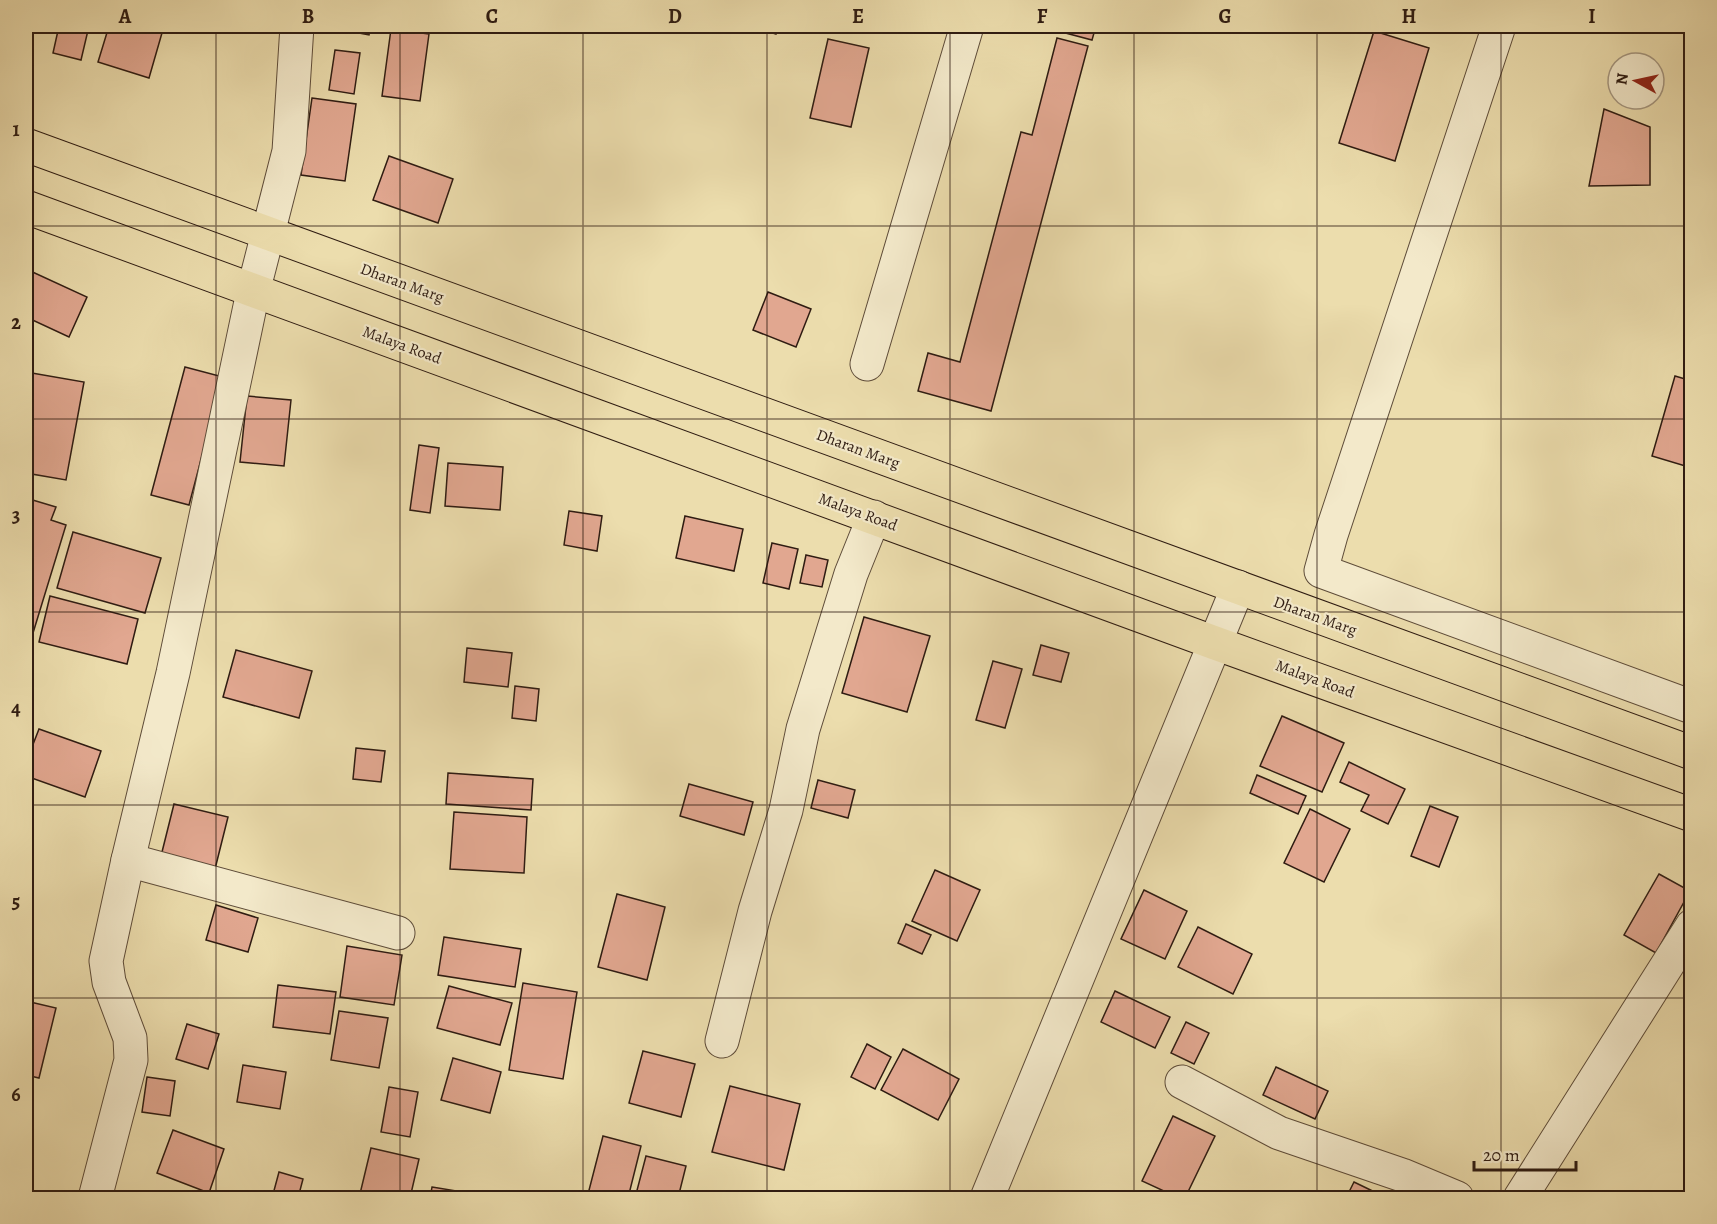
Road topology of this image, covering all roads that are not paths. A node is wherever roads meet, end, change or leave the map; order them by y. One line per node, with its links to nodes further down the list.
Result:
1 (297, 26): 6 (street)
2 (967, 26): 8 (street)
3 (1499, 26): 12 (street)
4 (26, 145): 6 (main road, Dharan Marg)
5 (26, 207): 7 (main road, Malaya Road)
6 (267, 234): 7 (street); 10 (main road, Dharan Marg)
7 (254, 292): 9 (main road, Malaya Road); 15 (street)
8 (867, 364)
9 (874, 517): 11 (main road, Malaya Road); 18 (street)
10 (1238, 588): 11 (street); 13 (main road, Dharan Marg)
11 (1215, 643): 14 (main road, Malaya Road); 21 (street)
12 (1692, 707)
13 (1692, 753)
14 (1692, 815)
15 (128, 860): 17 (street); 20 (street)
16 (1692, 926): 23 (street)
17 (398, 933)
18 (722, 1041)
19 (1182, 1082): 22 (street)
20 (96, 1198)
21 (987, 1198)
22 (1457, 1198)
23 (1520, 1198)

